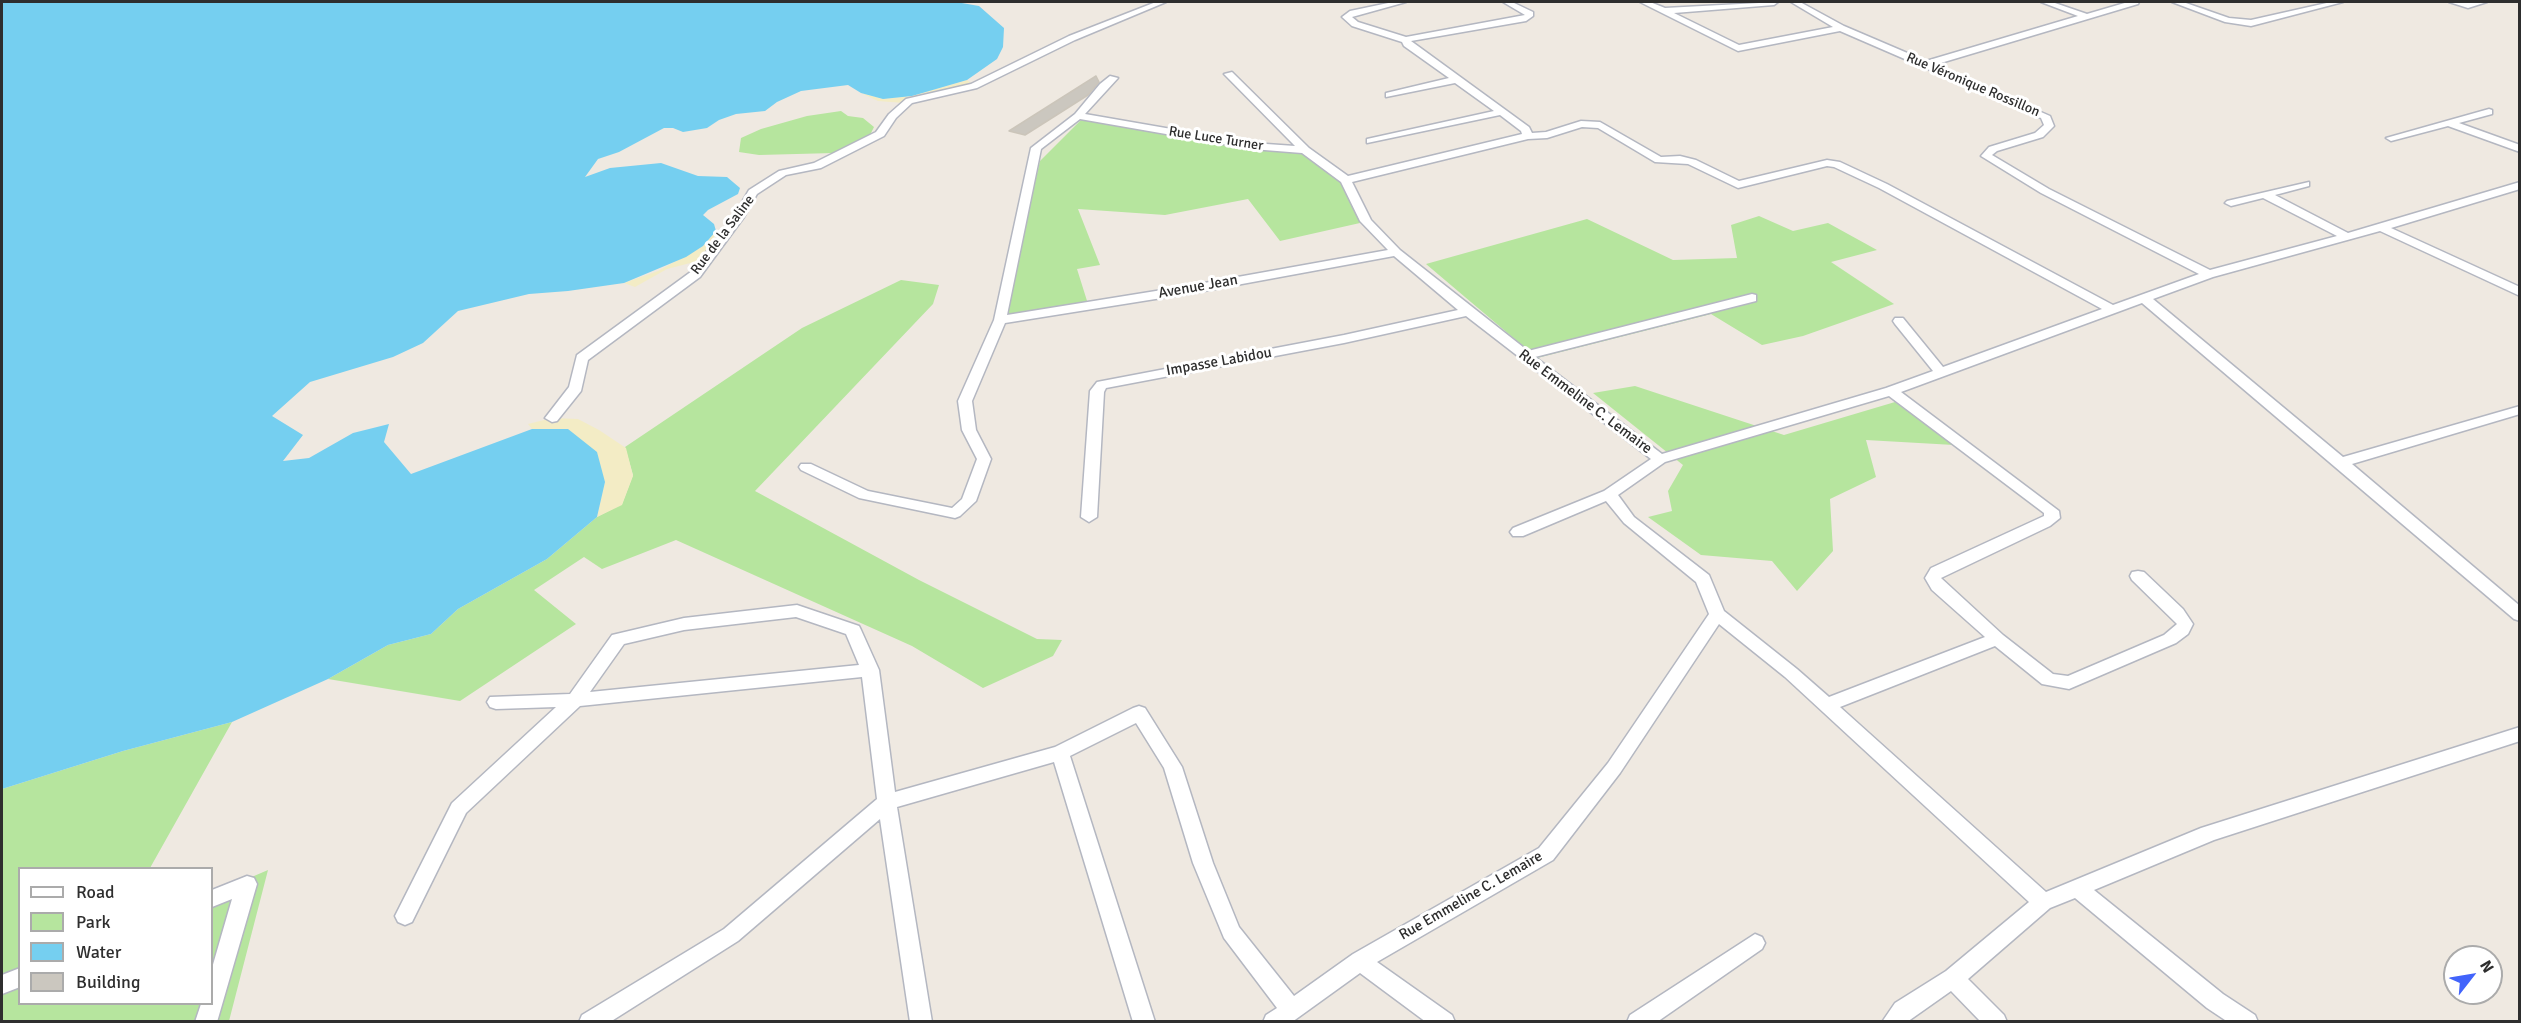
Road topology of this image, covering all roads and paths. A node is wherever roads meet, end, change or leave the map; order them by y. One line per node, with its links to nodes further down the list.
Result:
1 (1162, 2): 51 (street, Rue de la Saline)
2 (1402, 2): 16 (street)
3 (1507, 2): 16 (street)
4 (1644, 2): 13 (street)
5 (1774, 2): 13 (street)
6 (1795, 2): 15 (street, Rue Véronique Rossillon)
7 (2044, 2): 14 (street)
8 (2132, 2): 14 (street)
9 (2176, 2): 10 (street)
10 (2339, 2)
11 (2453, 2): 12 (street)
12 (2483, 2)
13 (1664, 11): 15 (street)
14 (2086, 16): 17 (street)
15 (1841, 28): 17 (street, Rue Véronique Rossillon)
16 (1406, 40): 20 (street)
17 (1923, 65): 39 (street, Rue Véronique Rossillon)
18 (1228, 74): 30 (street)
19 (1113, 78): 24 (street)
20 (1458, 79): 21 (street); 22 (street)
21 (1389, 95)
22 (1502, 112): 26 (street); 28 (street)
23 (2489, 112): 25 (street)
24 (1078, 116): 30 (street, Rue Luce Turner); 45 (street)
25 (2450, 123): 27 (street); 29 (street)
26 (1528, 136): 31 (street); 43 (street)
27 (2391, 138)
28 (1371, 141)
29 (2520, 149)
30 (1305, 150): 31 (street)
31 (1346, 180): 38 (street, Rue Emmeline C. Lemaire)
32 (2305, 184): 34 (street)
33 (2520, 185): 36 (street)
34 (2266, 195): 35 (street); 37 (street)
35 (2231, 203)
36 (2381, 227): 37 (street); 40 (street)
37 (2346, 236): 39 (street)
38 (1396, 252): 44 (street, Rue Emmeline C. Lemaire); 45 (street, Avenue Jean)
39 (2209, 274): 42 (street)
40 (2520, 292)
41 (1752, 298): 47 (street)
42 (2144, 298): 43 (street); 53 (street)
43 (2111, 309): 48 (street)
44 (1468, 312): 47 (street, Rue Emmeline C. Lemaire); 56 (street, Impasse Labidou)
45 (1000, 320): 54 (street)
46 (1899, 321): 48 (street)
47 (1525, 356): 52 (street, Rue Emmeline C. Lemaire)
48 (1941, 373): 49 (street)
49 (1891, 391): 52 (street); 61 (street)
50 (2520, 410): 53 (street)
51 (552, 418)
52 (1660, 459): 55 (street, Rue Emmeline C. Lemaire)
53 (2341, 462): 60 (street)
54 (806, 467)
55 (1609, 494): 57 (street, Rue Emmeline C. Lemaire); 59 (street)
56 (1089, 517)
57 (1518, 532)
58 (2138, 576): 61 (street)
59 (1717, 614): 65 (street); 74 (street, Rue Emmeline C. Lemaire)
60 (2520, 615)
61 (1997, 639): 65 (street)
62 (870, 670): 63 (street); 63 (street); 68 (street)
63 (575, 700): 64 (street); 72 (street)
64 (496, 702)
65 (1827, 705): 71 (street)
66 (2520, 734): 69 (street)
67 (1060, 753): 68 (street); 80 (street); 84 (street)
68 (887, 802): 82 (street); 83 (street)
69 (2078, 888): 71 (street); 90 (street)
70 (213, 899): 78 (street)
71 (2043, 902): 76 (street)
72 (405, 916)
73 (1755, 943): 87 (street)
74 (1360, 961): 80 (street, Rue Emmeline C. Lemaire); 86 (street)
75 (18, 978): 77 (street)
76 (1953, 978): 88 (street); 89 (street)
77 (2, 985)
78 (213, 999)
79 (211, 1005): 81 (street)
80 (1290, 1008): 85 (street, Rue Emmeline C. Lemaire)
81 (206, 1022)
82 (590, 1022)
83 (921, 1022)
84 (1144, 1022)
85 (1274, 1022)
86 (1444, 1022)
87 (1638, 1022)
88 (1893, 1022)
89 (1996, 1022)
90 (2247, 1022)

